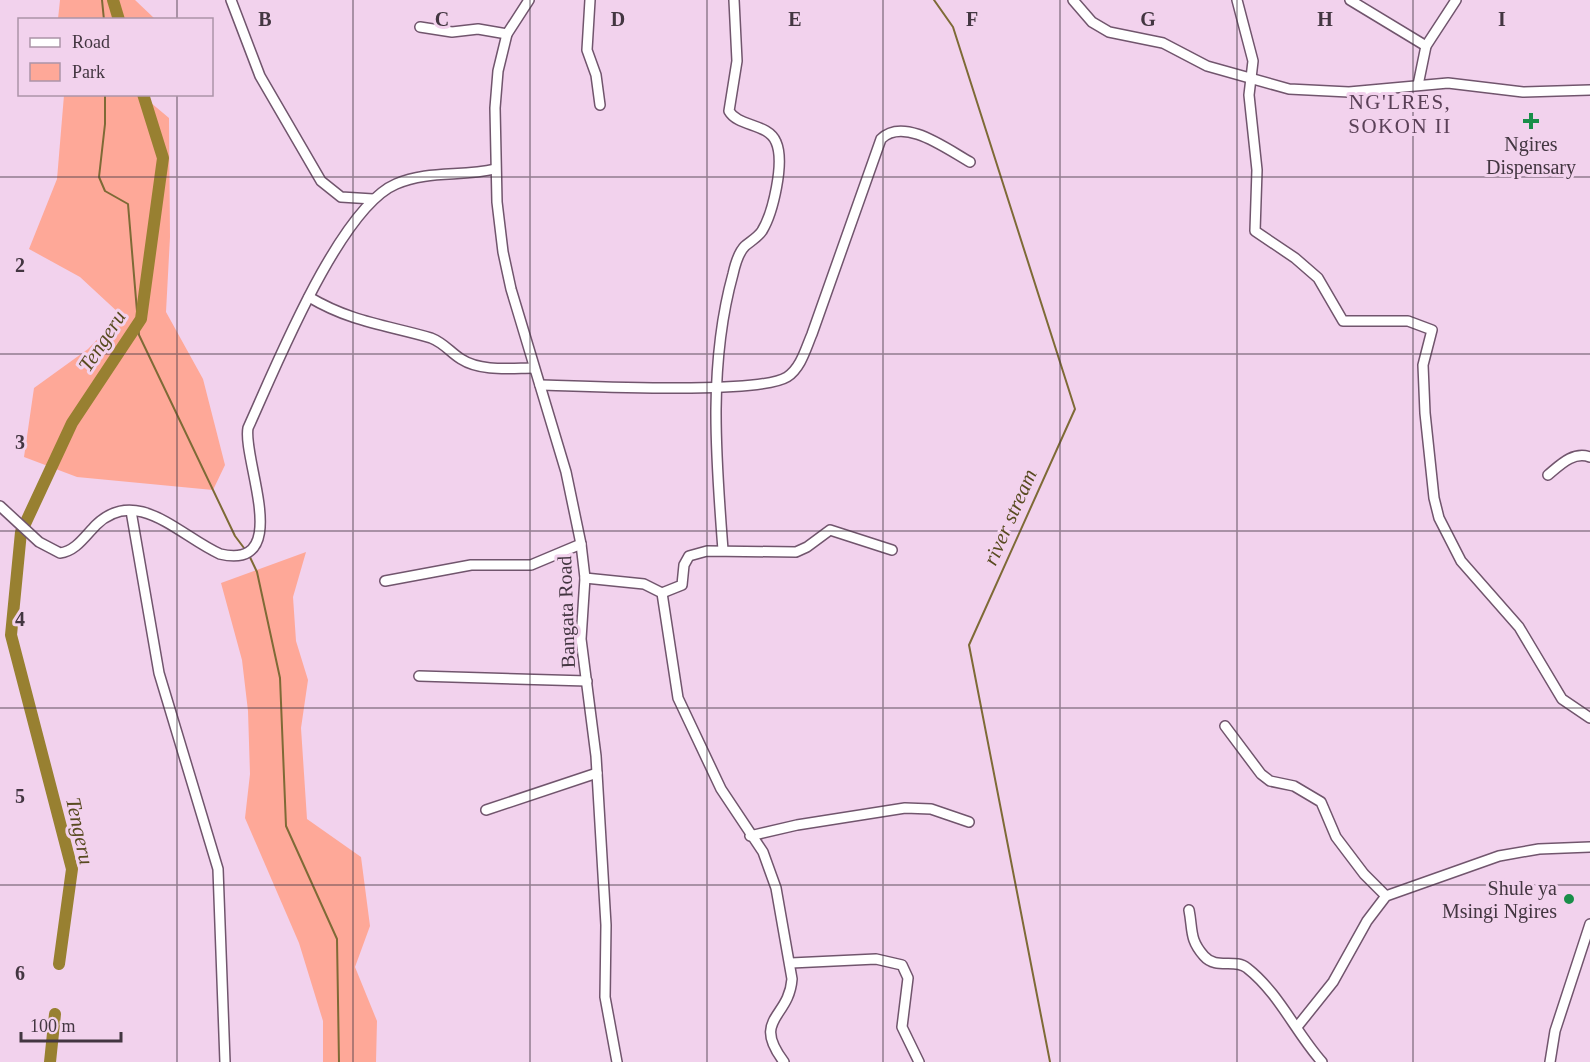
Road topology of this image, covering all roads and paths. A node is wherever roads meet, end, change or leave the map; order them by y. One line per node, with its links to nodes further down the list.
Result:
1 (231, 0): 18 (street)
2 (530, 0): 10 (street, Bangata Road)
3 (590, 0): 15 (street)
4 (734, 0): 22 (street)
5 (1073, 0): 12 (street)
6 (1237, 0): 12 (street)
7 (1350, 0): 11 (street)
8 (1456, 0): 11 (street)
9 (420, 27): 10 (street)
10 (507, 34): 17 (street, Bangata Road)
11 (1426, 46): 13 (street)
12 (1250, 80): 13 (street); 35 (street)
13 (1418, 85): 14 (street)
14 (1590, 90)
15 (600, 105)
16 (970, 162): 22 (street)
17 (495, 169): 18 (street); 20 (street, Bangata Road)
18 (373, 199): 19 (street)
19 (309, 297): 20 (street); 26 (street)
20 (534, 368): 21 (street, Bangata Road)
21 (540, 385): 22 (street); 27 (street, Bangata Road)
22 (717, 386): 28 (street)
23 (1590, 457): 24 (street)
24 (1548, 475)
25 (0, 506): 26 (street)
26 (131, 511): 47 (street)
27 (581, 544): 30 (street, Bangata Road); 31 (street)
28 (723, 550): 29 (street); 32 (street)
29 (892, 550)
30 (585, 578): 32 (street); 34 (street, Bangata Road)
31 (385, 581)
32 (662, 593): 40 (street)
33 (419, 676): 34 (street)
34 (587, 681): 37 (street, Bangata Road)
35 (1590, 718)
36 (1225, 726): 42 (street)
37 (597, 773): 38 (street); 48 (street, Bangata Road)
38 (486, 810)
39 (969, 822): 40 (street)
40 (750, 836): 45 (street)
41 (1590, 847): 42 (street)
42 (1386, 896): 46 (street)
43 (1188, 910): 46 (street)
44 (1590, 924): 52 (street)
45 (791, 963): 49 (street); 50 (street)
46 (1297, 1027): 51 (street)
47 (225, 1062)
48 (617, 1062)
49 (784, 1062)
50 (919, 1062)
51 (1322, 1062)
52 (1550, 1062)

